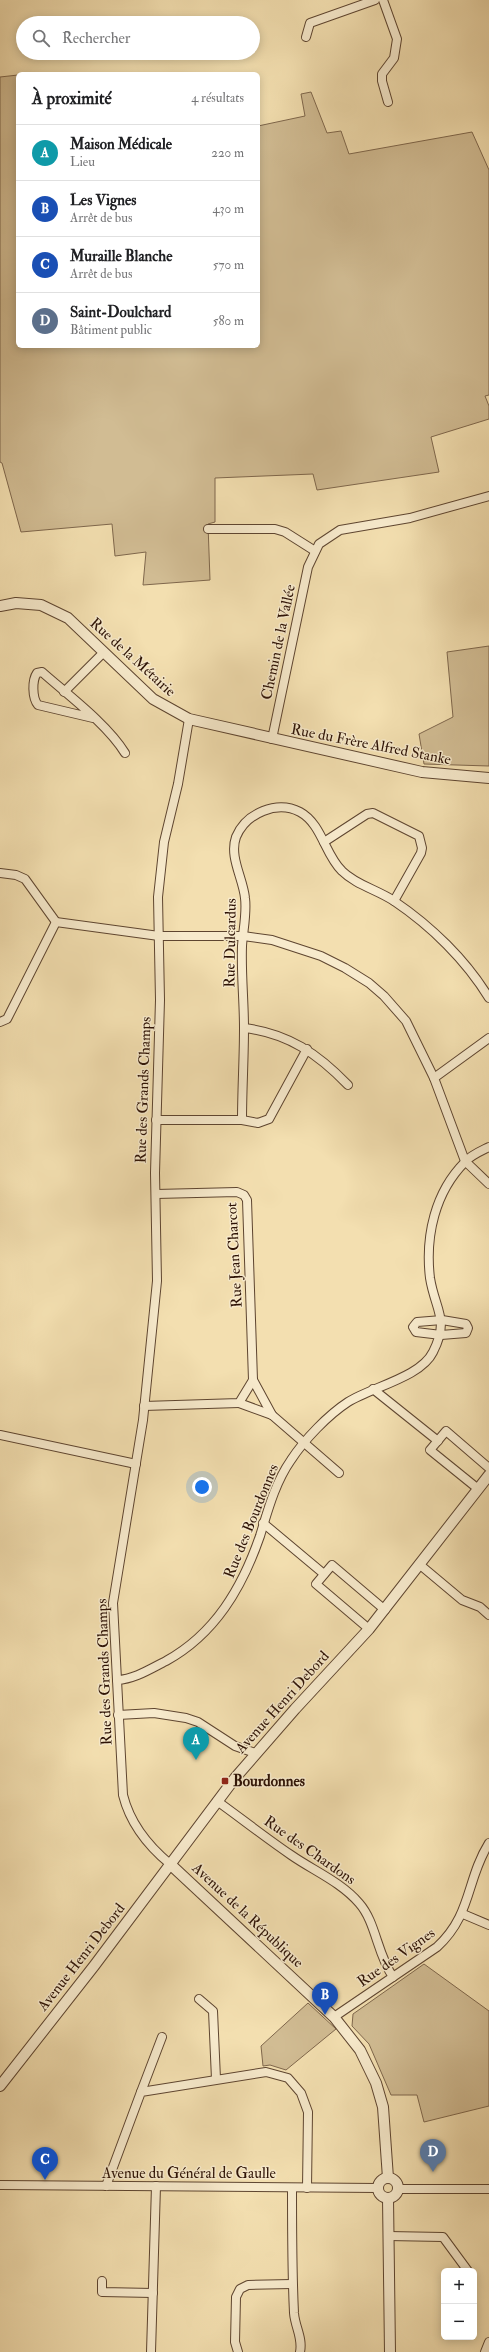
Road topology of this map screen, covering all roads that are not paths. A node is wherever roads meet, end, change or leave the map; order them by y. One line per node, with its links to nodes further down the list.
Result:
1 (375, 0): 3 (street)
2 (383, 0): 4 (street)
3 (306, 37)
4 (388, 102)
5 (489, 496): 7 (street, Chemin de la Vallée)
6 (208, 529): 7 (street)
7 (315, 551): 15 (street, Chemin de la Vallée)
8 (0, 606): 9 (street, Rue de la Métairie)
9 (104, 652): 10 (street); 14 (street, Rue de la Métairie)
10 (64, 692): 11 (street); 12 (street)
11 (78, 705): 12 (street); 13 (street)
12 (72, 714): 13 (street)
13 (93, 718): 16 (street)
14 (189, 719): 15 (street, Rue de la Métairie); 22 (street, Rue des Grands Champs)
15 (272, 739): 17 (street, Rue du Frère Alfred Stanke)
16 (124, 753)
17 (489, 778)
18 (324, 842): 20 (street, Rue Dulcardus); 20 (street); 23 (street, Rue Dulcardus)
19 (0, 873): 21 (street)
20 (394, 901): 24 (street, Rue Dulcardus)
21 (56, 922): 22 (street); 25 (street)
22 (159, 936): 23 (street); 31 (street, Rue des Grands Champs)
23 (243, 936): 26 (street, Rue Dulcardus); 29 (street)
24 (489, 998)
25 (0, 1022)
26 (244, 1028): 28 (street); 32 (street, Rue Dulcardus)
27 (489, 1038): 29 (street)
28 (307, 1049): 30 (street); 32 (street)
29 (434, 1078): 34 (street)
30 (348, 1085)
31 (156, 1120): 32 (street); 36 (street, Rue des Grands Champs)
32 (242, 1120)
33 (489, 1147): 34 (street)
34 (465, 1161): 35 (street); 37 (street, Rue des Bourdonnes)
35 (489, 1184)
36 (156, 1194): 39 (street, Rue Jean Charcot); 42 (street, Rue des Grands Champs)
37 (442, 1320): 38 (street, Rue des Bourdonnes); 38 (street); 38 (street)
38 (441, 1335): 40 (street, Rue des Bourdonnes)
39 (254, 1380): 41 (street); 43 (street, Rue Jean Charcot)
40 (373, 1389): 45 (street); 46 (street, Rue des Bourdonnes)
41 (238, 1403): 42 (street, Rue Jean Charcot); 43 (street, Rue Jean Charcot)
42 (144, 1406): 47 (street, Rue des Grands Champs)
43 (272, 1415): 46 (street, Rue Jean Charcot)
44 (0, 1434): 47 (street)
45 (438, 1441): 48 (street); 51 (street)
46 (304, 1442): 49 (street, Rue Jean Charcot); 52 (street, Rue des Bourdonnes)
47 (136, 1464): 58 (street, Rue des Grands Champs)
48 (489, 1468)
49 (339, 1473)
50 (489, 1475): 51 (street, Avenue Henri Debord)
51 (477, 1488): 53 (street, Avenue Henri Debord)
52 (263, 1523): 54 (street); 58 (street, Rue des Bourdonnes)
53 (419, 1564): 55 (street, Avenue Henri Debord); 56 (street)
54 (324, 1574): 55 (street); 57 (street)
55 (385, 1610): 57 (street, Avenue Henri Debord)
56 (489, 1615)
57 (369, 1629): 60 (street, Avenue Henri Debord)
58 (117, 1680): 59 (street, Rue des Grands Champs)
59 (118, 1715): 60 (street); 63 (street, Rue des Grands Champs)
60 (255, 1753): 61 (street, Avenue Henri Debord)
61 (217, 1801): 63 (street, Avenue Henri Debord); 66 (street, Rue des Chardons)
62 (489, 1843): 64 (street, Rue des Vignes)
63 (170, 1864): 68 (street, Avenue de la République); 71 (street, Avenue Henri Debord)
64 (462, 1914): 65 (street); 66 (street, Rue des Vignes)
65 (489, 1925)
66 (393, 1977): 68 (street, Rue des Vignes)
67 (199, 1999): 70 (street)
68 (334, 2017): 73 (street, Avenue de la République)
69 (162, 2037): 72 (street)
70 (216, 2079): 72 (street); 78 (street)
71 (0, 2086)
72 (141, 2092): 75 (street)
73 (388, 2178): 79 (street); 80 (street)
74 (0, 2185): 75 (street, Avenue du Général de Gaulle)
75 (106, 2186): 76 (street, Avenue du Général de Gaulle)
76 (156, 2186): 77 (street, Avenue du Général de Gaulle); 87 (street)
77 (292, 2188): 78 (street, Avenue du Général de Gaulle); 86 (street)
78 (307, 2188): 79 (street, Avenue du Général de Gaulle)
79 (378, 2188): 82 (street)
80 (398, 2189): 81 (street); 82 (street)
81 (489, 2189)
82 (388, 2198): 83 (street)
83 (388, 2236): 84 (street); 92 (street)
84 (466, 2268)
85 (102, 2281): 87 (street)
86 (292, 2284): 90 (street); 91 (street)
87 (153, 2293): 89 (street)
88 (489, 2342): 93 (street)
89 (151, 2352)
90 (238, 2352)
91 (300, 2352)
92 (390, 2352)
93 (485, 2352)

